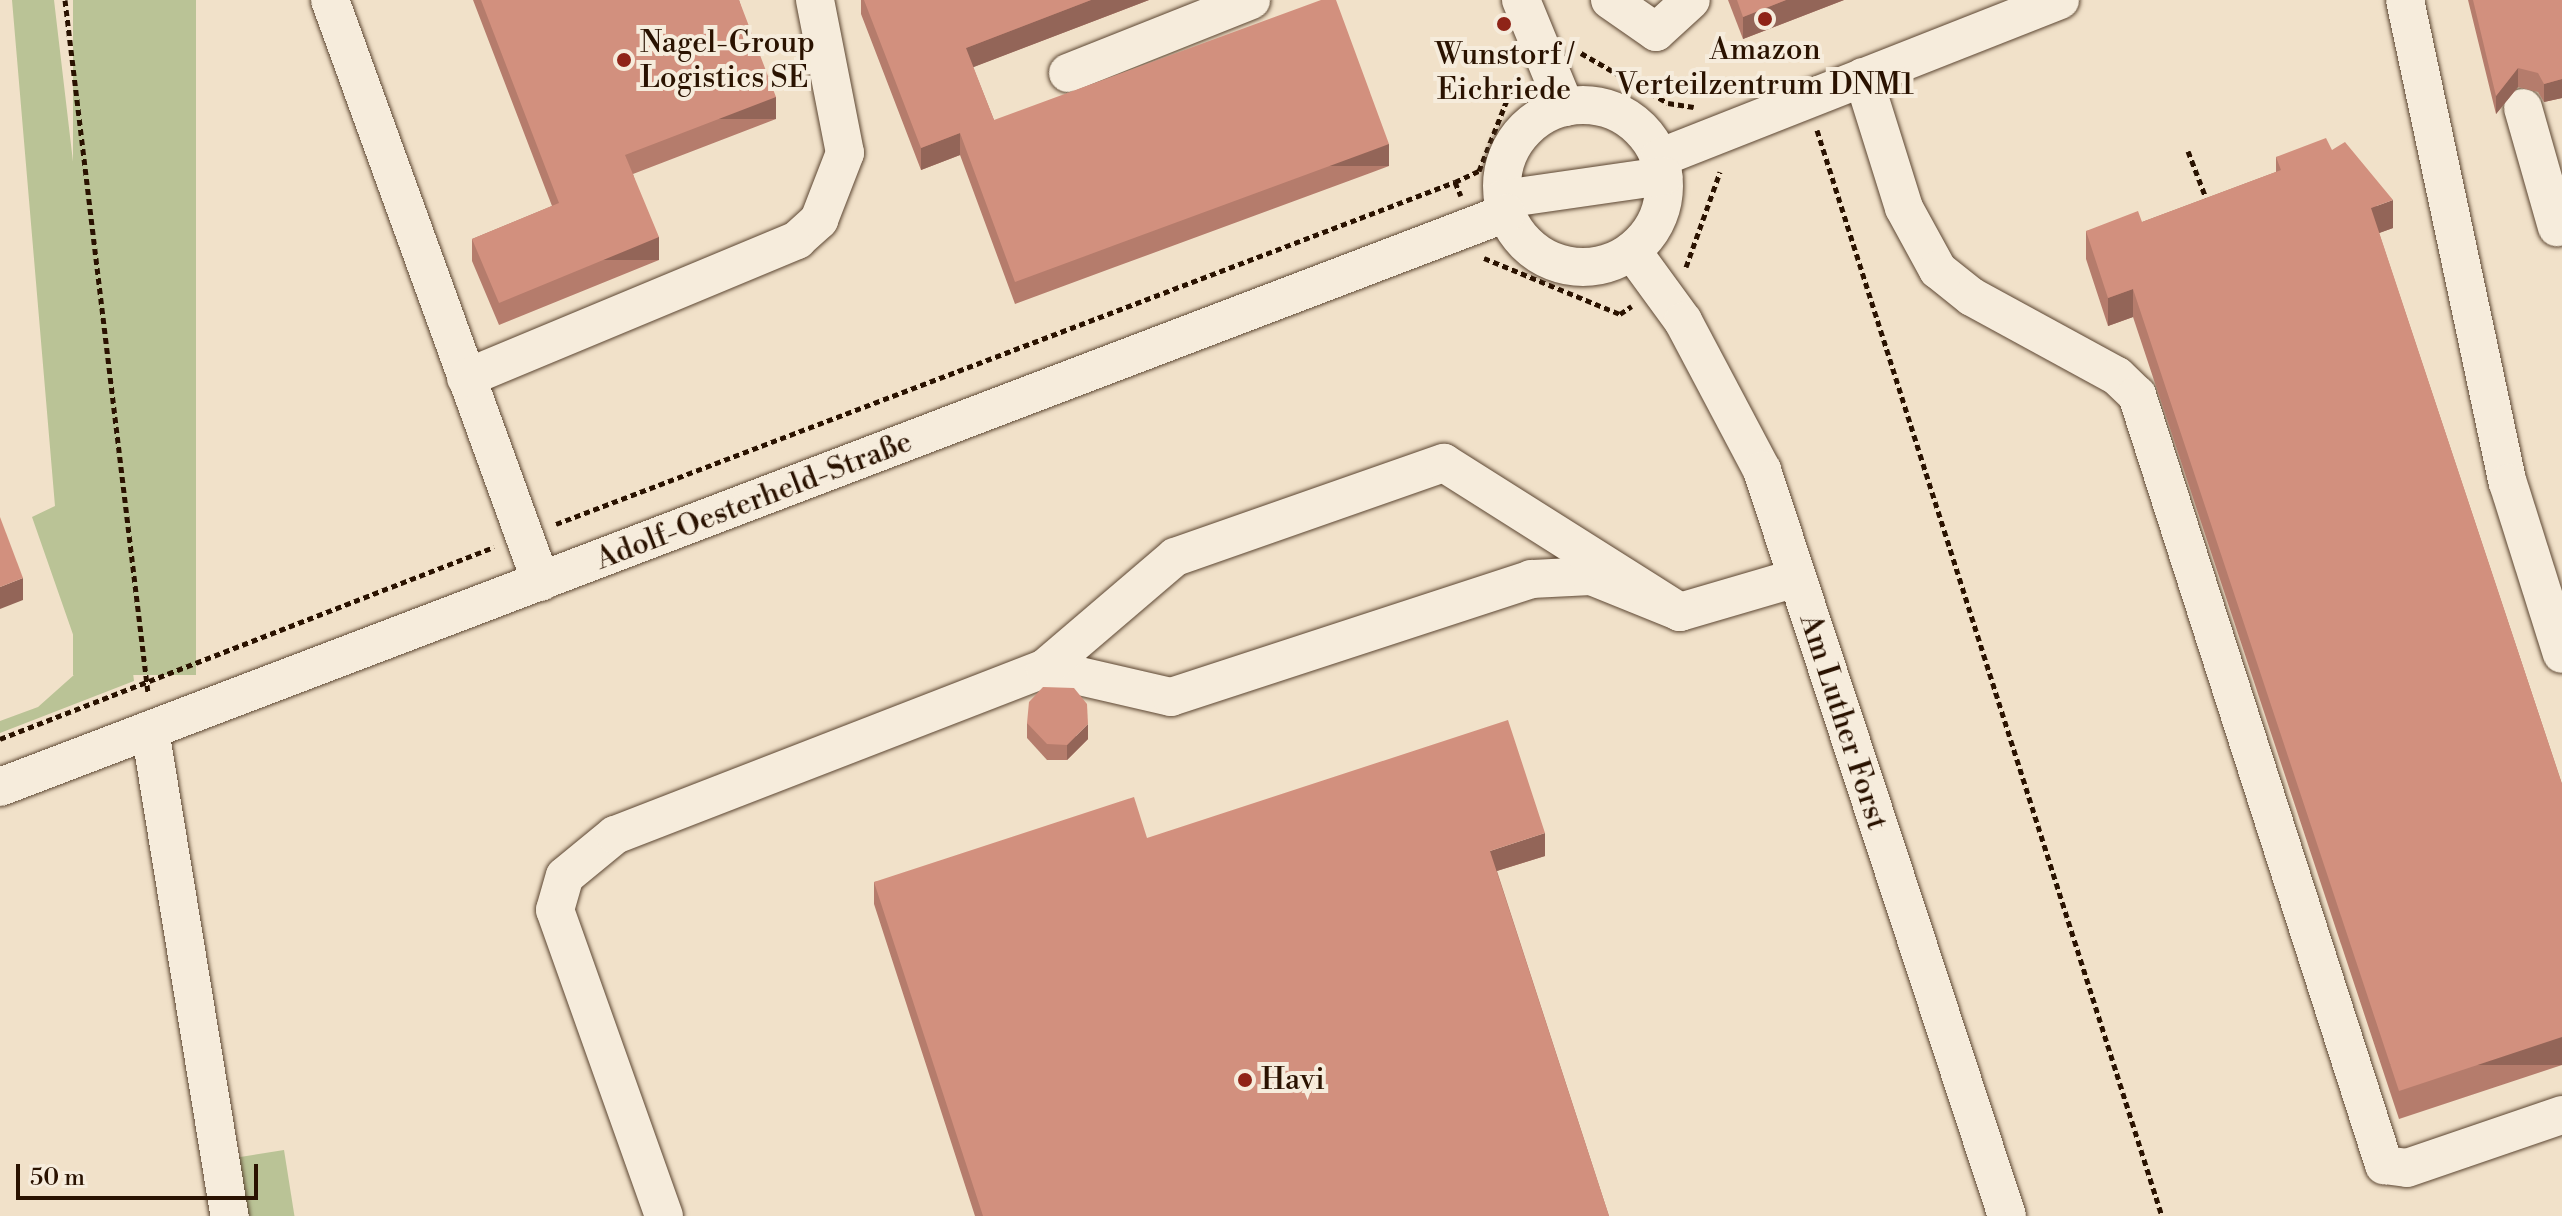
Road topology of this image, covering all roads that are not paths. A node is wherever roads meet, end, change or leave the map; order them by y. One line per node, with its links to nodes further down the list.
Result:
1 (330, 0): 17 (street)
2 (815, 0): 17 (street)
3 (1251, 0): 9 (street)
4 (1521, 0): 11 (street)
5 (1610, 0): 6 (street)
6 (1691, 0)
7 (2060, 0): 10 (street)
8 (2405, 0): 21 (street)
9 (1068, 73)
10 (1863, 77): 13 (street); 25 (street)
11 (1565, 107): 13 (street); 14 (street)
12 (2523, 108): 15 (street)
13 (1661, 167): 14 (street, Adolf-Oesterheld-Straße); 16 (street)
14 (1505, 206): 16 (street); 19 (street, Adolf-Oesterheld-Straße)
15 (2560, 229)
16 (1632, 251): 18 (street, Am Luther Forst)
17 (466, 378): 19 (street)
18 (1796, 578): 20 (street); 28 (street, Am Luther Forst)
19 (541, 582): 23 (street, Adolf-Oesterheld-Straße)
20 (1680, 612): 22 (street); 22 (street)
21 (2562, 654)
22 (1045, 668): 27 (street)
23 (150, 730): 24 (street, Adolf-Oesterheld-Straße); 26 (street)
24 (0, 787)
25 (2562, 1115)
26 (230, 1216)
27 (664, 1216)
28 (2007, 1216)

